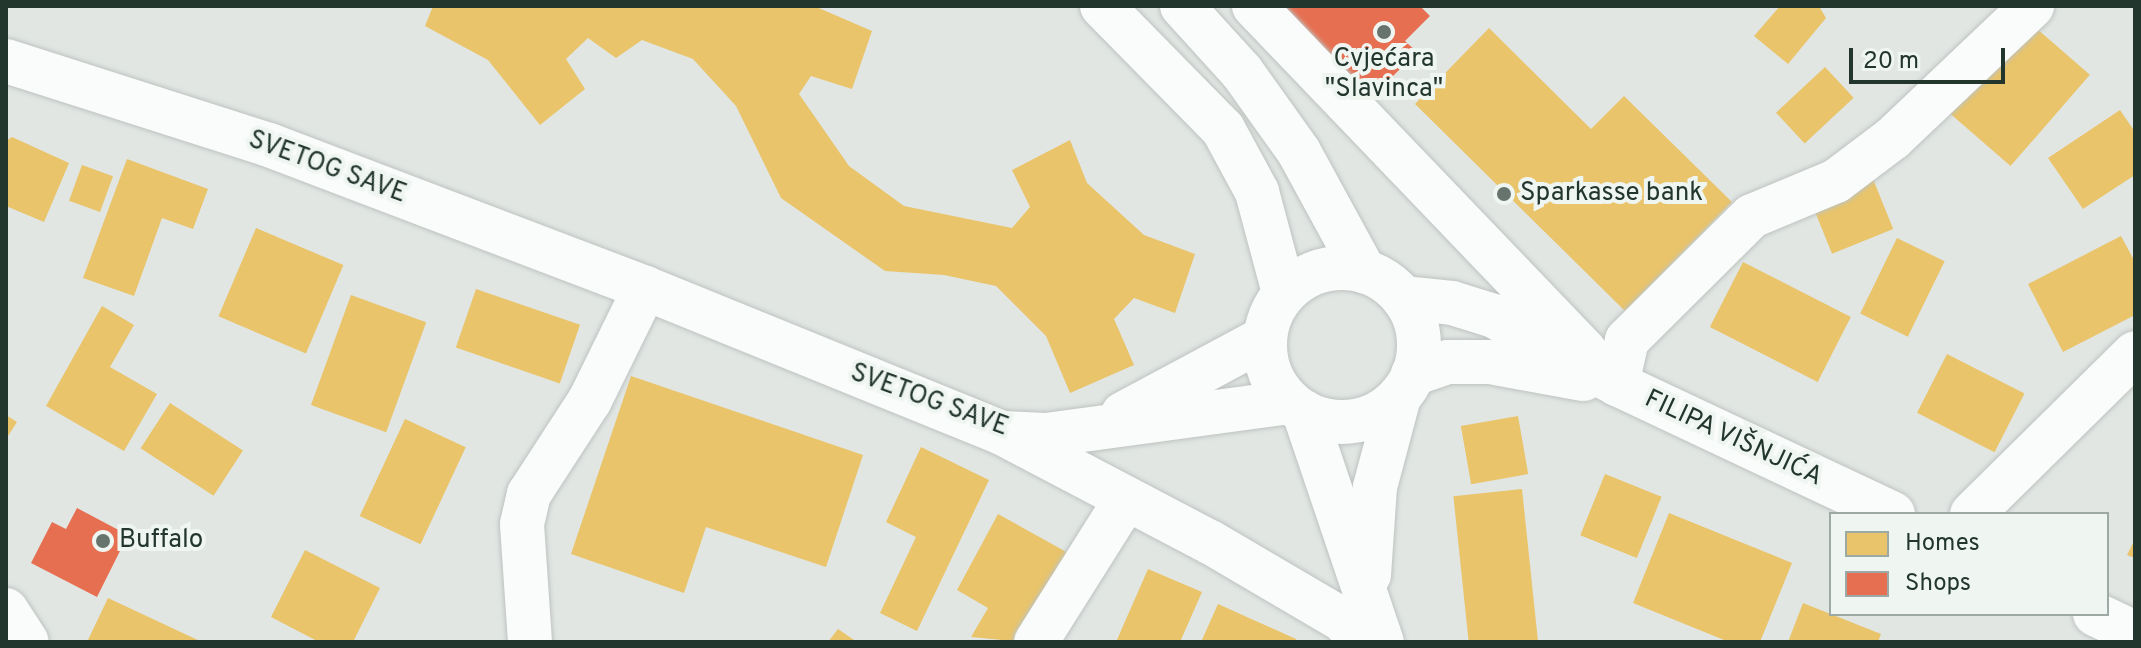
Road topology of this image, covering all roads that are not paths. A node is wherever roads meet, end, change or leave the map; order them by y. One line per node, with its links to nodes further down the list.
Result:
1 (1102, 6): 8 (main road)
2 (1182, 6): 6 (main road)
3 (1254, 6): 12 (main road)
4 (2032, 6): 12 (main road, FILIPA VIŠNJIĆA)
5 (6, 61): 7 (main road, SVETOG SAVE)
6 (1364, 271): 8 (main road); 9 (main road)
7 (645, 288): 16 (main road, SVETOG SAVE); 25 (main road)
8 (1284, 293): 10 (main road)
9 (1403, 298): 12 (main road); 13 (main road)
10 (1265, 338): 14 (main road); 15 (main road)
11 (2135, 353): 19 (main road)
12 (1617, 384): 13 (main road); 18 (main road, FILIPA VIŠNJIĆA)
13 (1406, 386): 14 (main road); 20 (main road)
14 (1297, 407): 15 (main road, SVETOG SAVE); 20 (main road)
15 (1085, 430): 16 (main road, SVETOG SAVE)
16 (1002, 433): 17 (main road)
17 (1124, 502): 26 (main road); 27 (main road)
18 (1889, 512)
19 (1974, 512)
20 (1368, 594): 28 (main road)
21 (6, 610): 24 (main road)
22 (2099, 616): 23 (main road)
23 (2135, 633)
24 (27, 642)
25 (530, 642)
26 (1036, 642)
27 (1362, 642)
28 (1382, 642)

